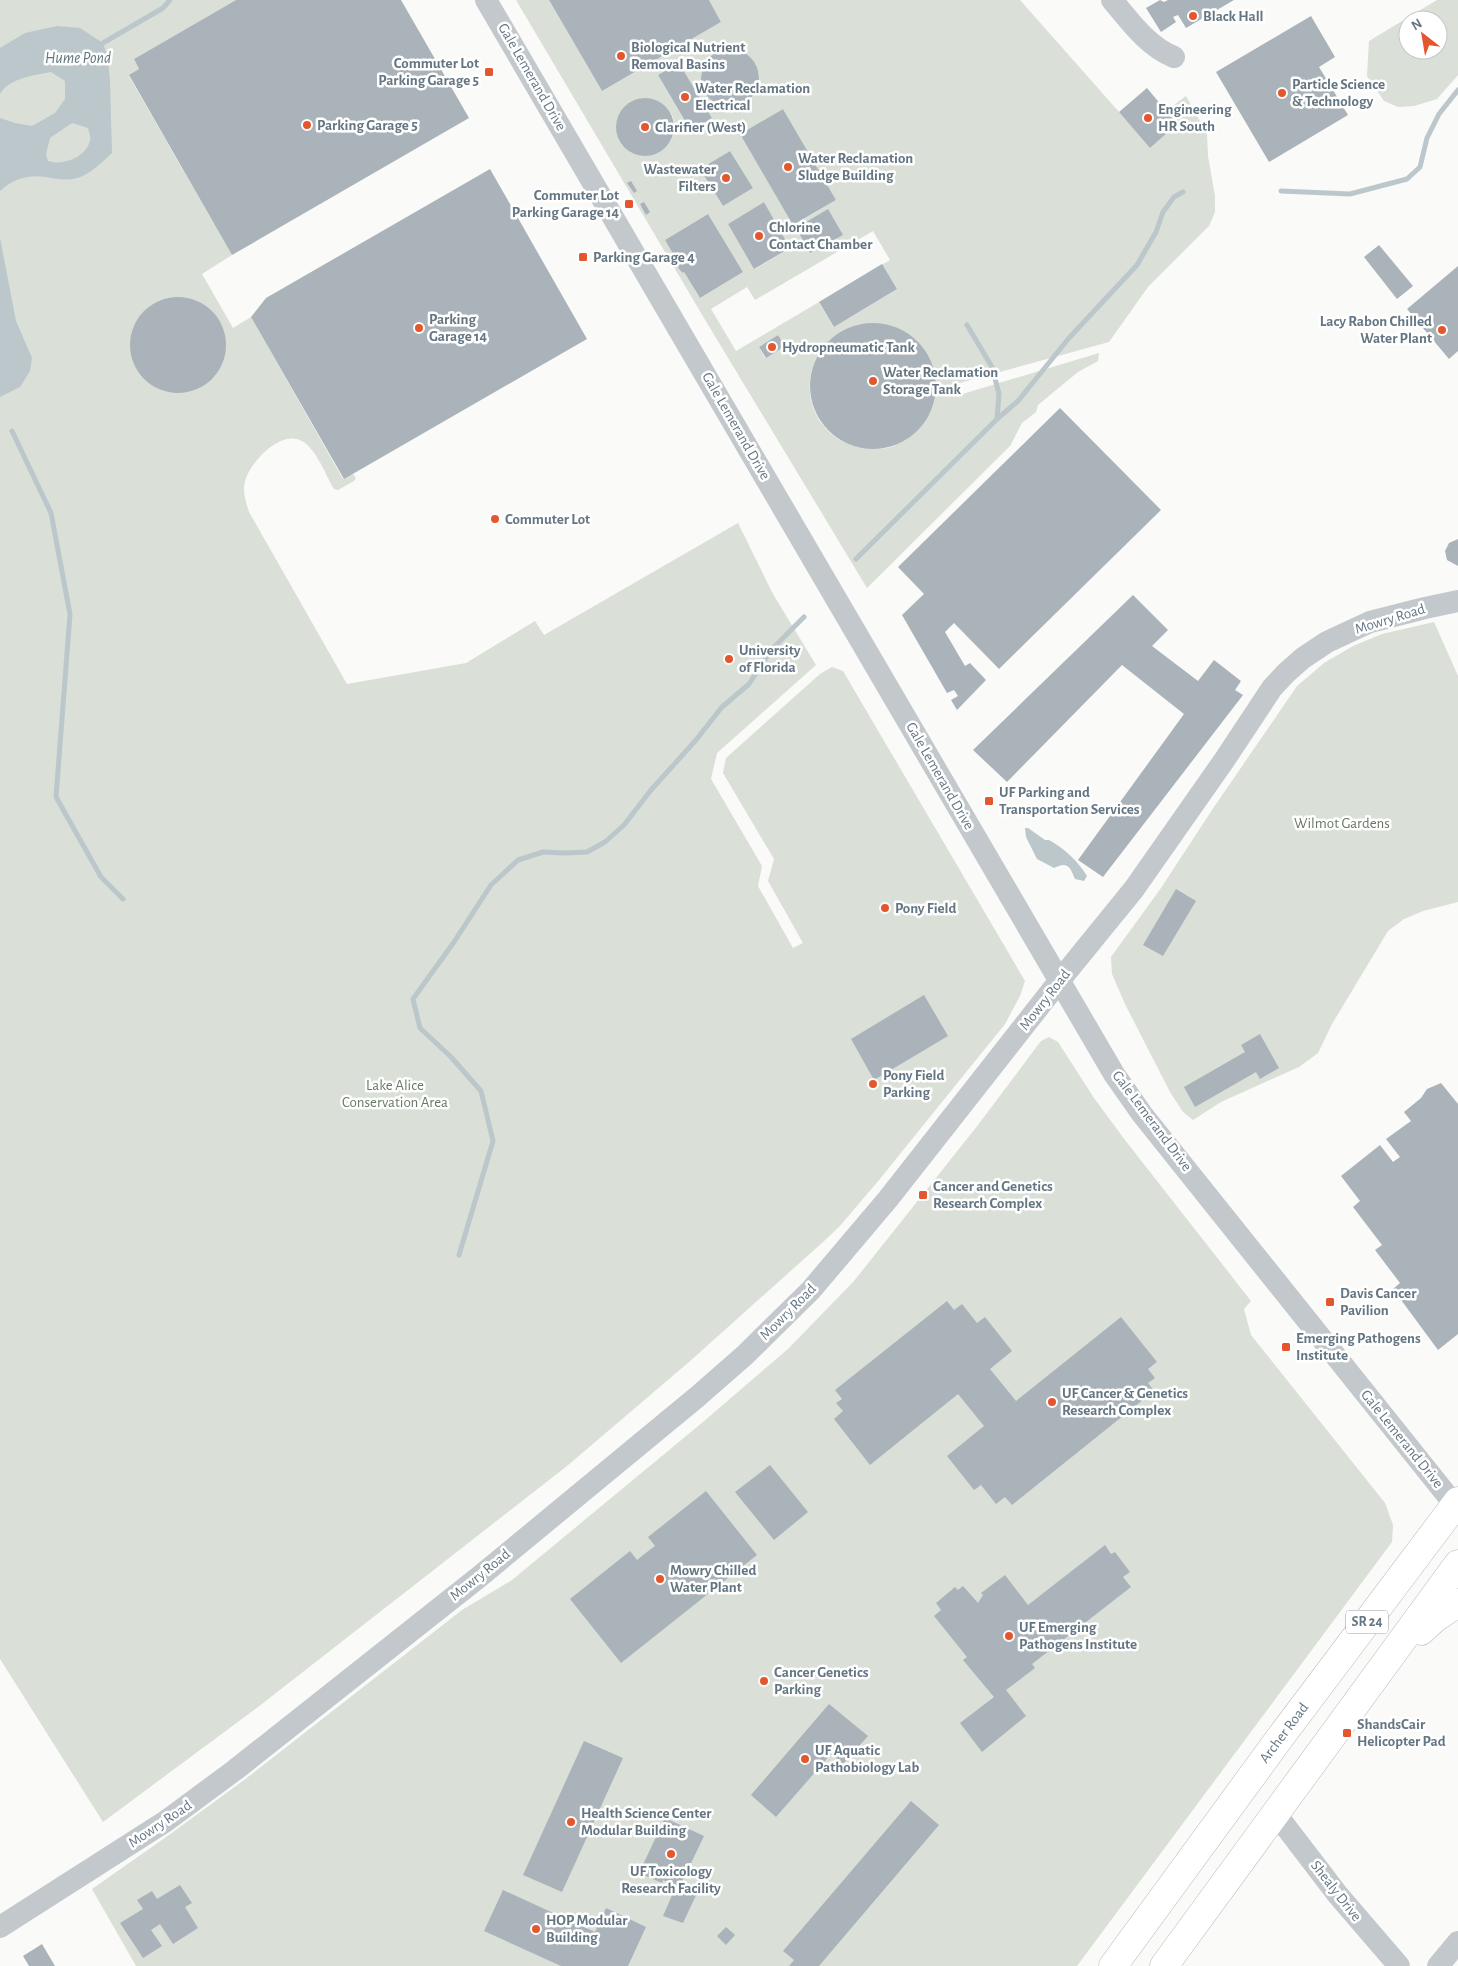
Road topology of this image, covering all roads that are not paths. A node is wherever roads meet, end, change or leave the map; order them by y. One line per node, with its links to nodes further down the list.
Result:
1 (486, 0): 5 (street, Gale Lemerand Drive)
2 (1112, 0): 3 (street)
3 (1174, 57)
4 (1458, 602): 5 (street, Mowry Road)
5 (1060, 980): 6 (street, Gale Lemerand Drive); 11 (street, Mowry Road)
6 (1457, 1505): 13 (main road, Archer Road / SR 24)
7 (1458, 1564): 9 (main road, SR 24)
8 (1458, 1603): 9 (main road)
9 (1383, 1666): 10 (main road, SR 24)
10 (1276, 1814): 14 (main road, SR 24); 15 (street, Shealy Drive)
11 (0, 1927)
12 (1458, 1942): 16 (street)
13 (1113, 1966)
14 (1164, 1966)
15 (1399, 1966)
16 (1438, 1966)

